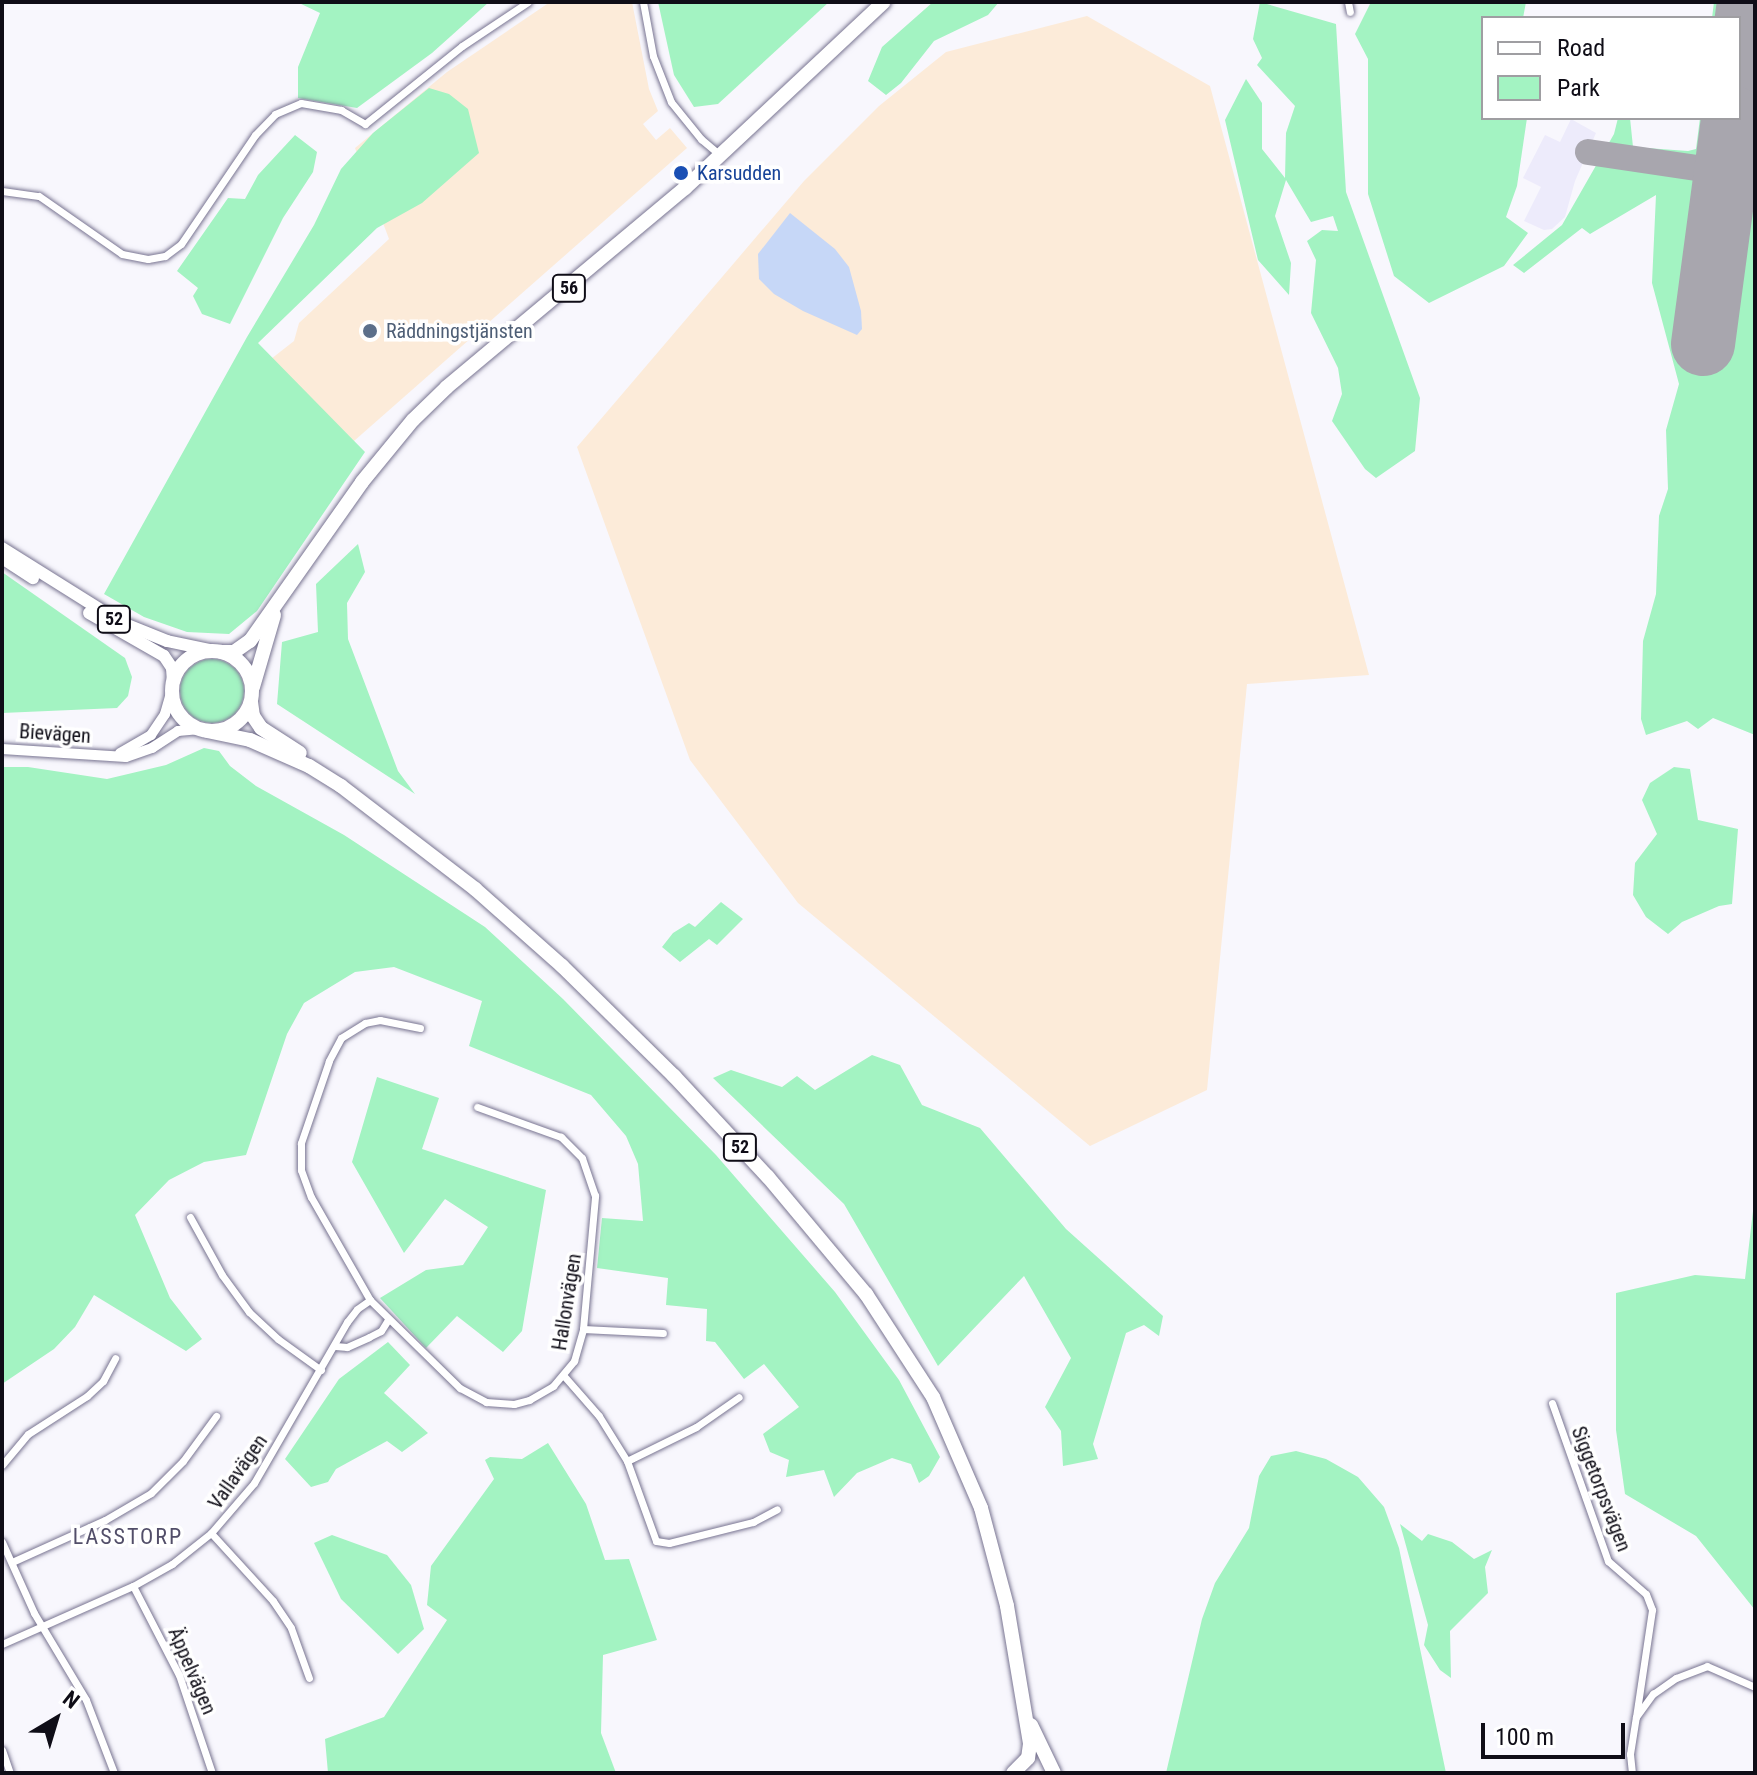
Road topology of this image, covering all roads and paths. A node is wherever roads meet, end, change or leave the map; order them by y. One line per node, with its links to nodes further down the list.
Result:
1 (528, 2): 7 (street)
2 (643, 2): 6 (street)
3 (884, 2): 6 (highway, 56)
4 (1348, 2): 5 (street)
5 (1350, 12)
6 (720, 155): 10 (highway, 56)
7 (2, 191)
8 (2, 548): 11 (main road, 52)
9 (2, 558): 12 (main road, 52)
10 (281, 596): 11 (highway, 56); 13 (highway, 56)
11 (218, 652): 12 (highway); 13 (highway, 52)
12 (172, 686): 14 (highway, 52); 16 (street, Bievägen)
13 (252, 697): 14 (highway); 17 (highway, 52)
14 (203, 730): 16 (street, Bievägen); 17 (highway, 52)
15 (2, 749): 16 (street, Bievägen)
16 (106, 755)
17 (341, 786): 43 (highway, 52)
18 (420, 1028): 21 (street, Hallonvägen)
19 (477, 1107): 23 (street, Hallonvägen)
20 (190, 1217): 27 (street)
21 (370, 1300): 22 (street, Hallonvägen); 25 (street, Vallavägen)
22 (388, 1320): 25 (street); 28 (street, Hallonvägen)
23 (583, 1329): 24 (street); 28 (street, Hallonvägen)
24 (663, 1333)
25 (335, 1346): 27 (street, Vallavägen)
26 (115, 1358): 33 (street)
27 (321, 1370): 35 (street, Vallavägen)
28 (564, 1376): 32 (street)
29 (739, 1397): 32 (street)
30 (1552, 1403): 44 (street, Siggetorpsvägen)
31 (216, 1416): 37 (street)
32 (627, 1461): 34 (street)
33 (2, 1465)
34 (777, 1509)
35 (211, 1533): 38 (street, Vallavägen); 41 (street)
36 (2, 1542): 37 (street)
37 (12, 1562): 39 (street)
38 (133, 1586): 39 (street, Vallavägen); 48 (street, Äppelvägen)
39 (43, 1624): 40 (street, Vallavägen); 47 (street)
40 (2, 1644)
41 (309, 1678)
42 (1755, 1687): 44 (street)
43 (1024, 1711): 49 (highway, 52); 50 (highway, 52)
44 (1636, 1717): 51 (street, Siggetorpsvägen)
45 (2, 1750): 46 (street)
46 (10, 1773)
47 (114, 1773)
48 (212, 1773)
49 (1013, 1773): 50 (highway, 52)
50 (1054, 1773)
51 (1632, 1773)

